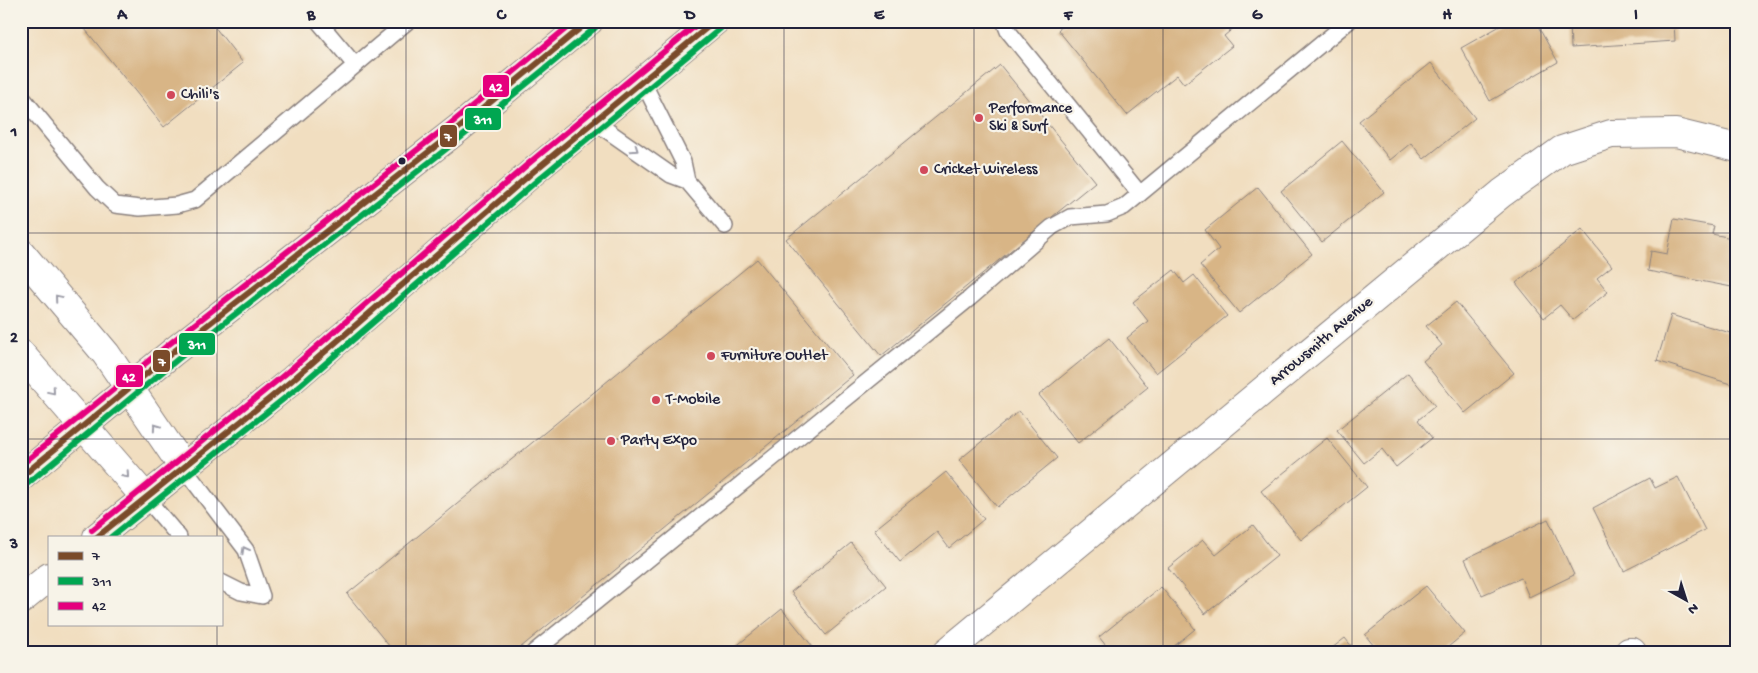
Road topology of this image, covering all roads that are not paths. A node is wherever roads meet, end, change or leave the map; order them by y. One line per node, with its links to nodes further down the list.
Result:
1 (318, 21): 7 (lane)
2 (408, 21): 7 (lane)
3 (589, 21): 17 (main road)
4 (715, 21): 8 (main road)
5 (1004, 21): 13 (lane)
6 (1349, 21): 13 (lane)
7 (355, 65): 9 (lane)
8 (643, 82): 10 (main road); 12 (lane)
9 (21, 96)
10 (595, 122): 12 (lane, one-way to 12); 19 (main road)
11 (1737, 148): 28 (main road, Arrowsmith Avenue)
12 (687, 181): 14 (lane)
13 (1140, 194): 27 (lane)
14 (726, 226)
15 (21, 253): 17 (main road, one-way to 15)
16 (21, 354): 18 (main road, one-way to 18)
17 (129, 388): 18 (main road); 19 (main road, one-way to 17)
18 (83, 426): 20 (main road); 21 (main road, one-way to 21)
19 (184, 467): 21 (main road); 25 (lane, one-way to 19)
20 (21, 477)
21 (146, 498): 22 (main road); 23 (lane)
22 (98, 536)
23 (178, 536)
24 (48, 578): 26 (main road)
25 (222, 582)
26 (21, 600)
27 (534, 652)
28 (947, 652)

